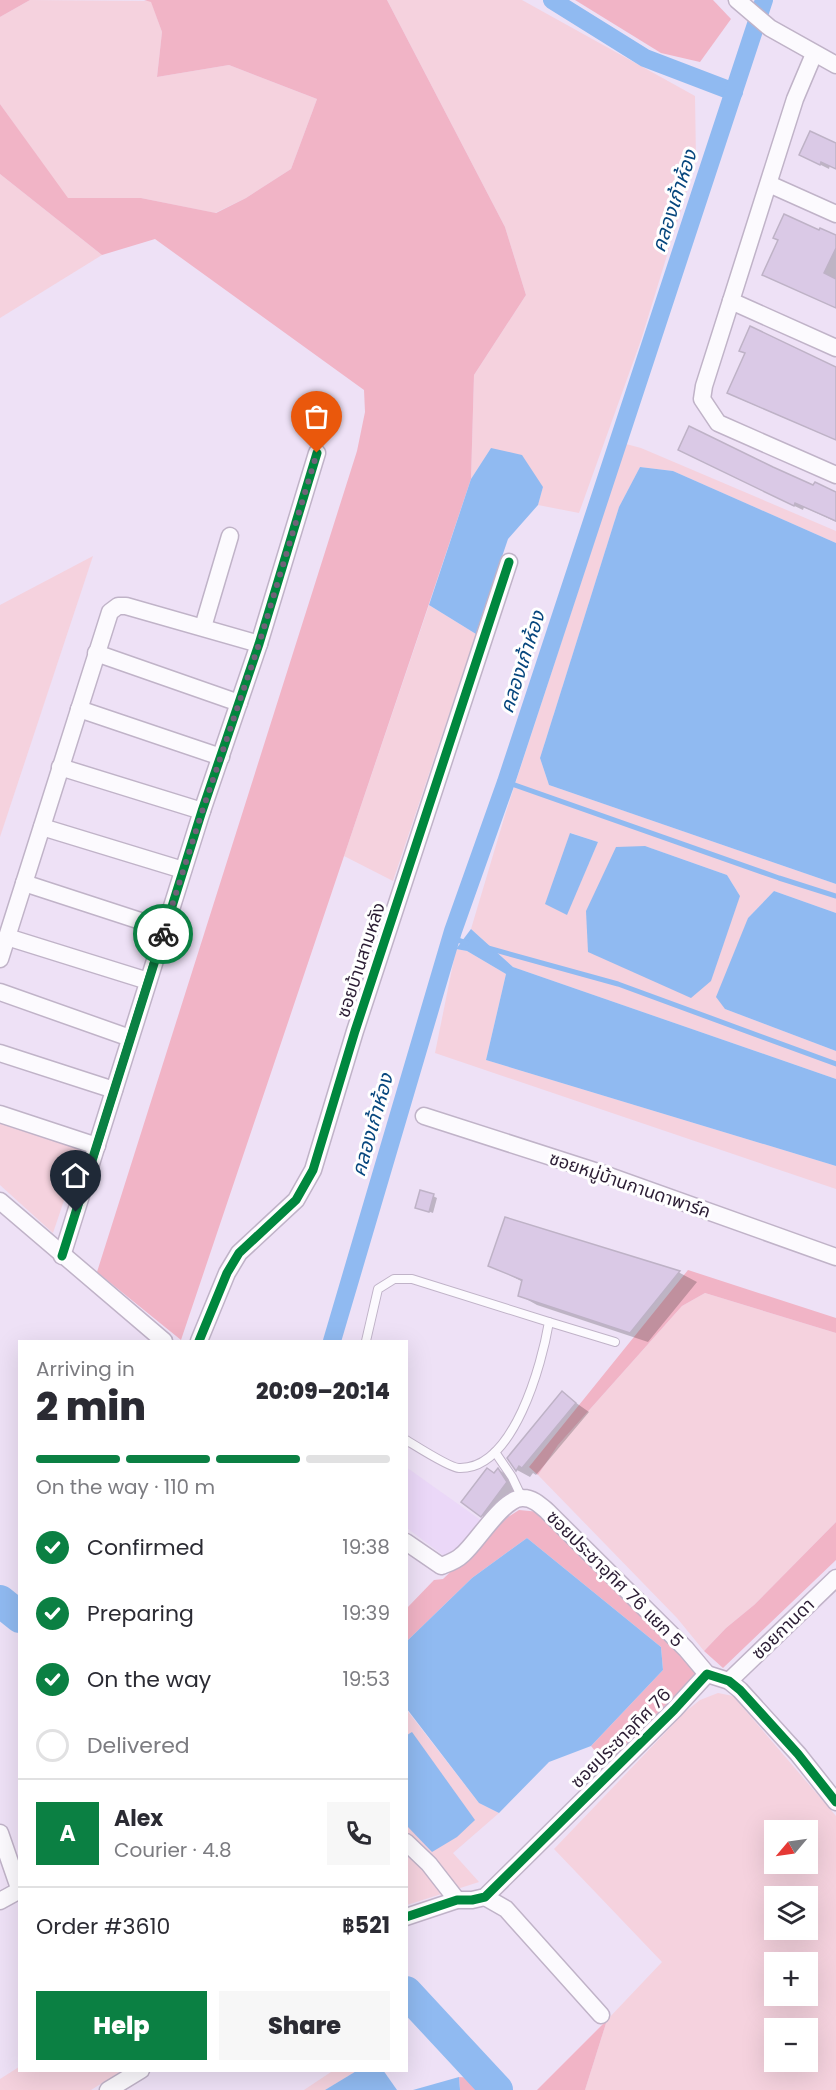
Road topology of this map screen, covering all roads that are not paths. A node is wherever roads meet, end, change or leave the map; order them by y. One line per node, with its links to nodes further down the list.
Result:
1 (736, 0): 2 (street)
2 (814, 54): 3 (street); 4 (street)
3 (836, 64)
4 (769, 184): 5 (street); 6 (street)
5 (836, 214)
6 (731, 301): 7 (street); 9 (street)
7 (836, 348)
8 (317, 453): 13 (street)
9 (836, 475)
10 (230, 536): 12 (street)
11 (509, 562): 39 (street, ซอยบ้านสามหลัง)
12 (203, 627): 13 (street); 14 (street)
13 (259, 644): 15 (street)
14 (96, 653): 15 (street); 16 (street)
15 (239, 703): 17 (street)
16 (79, 709): 17 (street); 18 (street)
17 (220, 757): 19 (street)
18 (60, 767): 19 (street); 20 (street)
19 (202, 812): 21 (street)
20 (42, 827): 21 (street); 22 (street)
21 (183, 870): 23 (street)
22 (24, 883): 23 (street); 24 (street)
23 (165, 929): 26 (street)
24 (7, 937): 25 (street); 26 (street)
25 (0, 959)
26 (148, 981): 28 (street)
27 (0, 992): 28 (street)
28 (130, 1038): 30 (street)
29 (0, 1053): 30 (street)
30 (114, 1090): 33 (street)
31 (0, 1114): 33 (street)
32 (424, 1116): 36 (street, ซอยหมู่บ้านกานดาพาร์ค)
33 (97, 1146): 35 (street)
34 (0, 1201): 35 (street)
35 (62, 1256): 38 (street)
36 (836, 1257)
37 (549, 1322): 40 (lane); 41 (lane); 43 (lane)
38 (163, 1340)
39 (199, 1340)
40 (366, 1340)
41 (615, 1342)
42 (408, 1441): 43 (lane)
43 (495, 1452): 44 (lane)
44 (522, 1498): 45 (street); 47 (street, ซอยประชาอุทิศ 76 แยก 5)
45 (408, 1543)
46 (836, 1578): 48 (street, ซอยกานดา)
47 (707, 1674): 48 (street); 54 (street, ซอยประชาอุทิศ 76)
48 (729, 1681): 49 (street)
49 (836, 1802)
50 (0, 1833): 52 (street)
51 (408, 1844): 55 (street)
52 (18, 1887)
53 (18, 1891): 56 (street)
54 (485, 1897): 55 (street); 58 (street)
55 (457, 1900): 57 (street)
56 (0, 1901)
57 (408, 1916)
58 (601, 2015)
59 (138, 2072): 60 (street)
60 (108, 2090)

